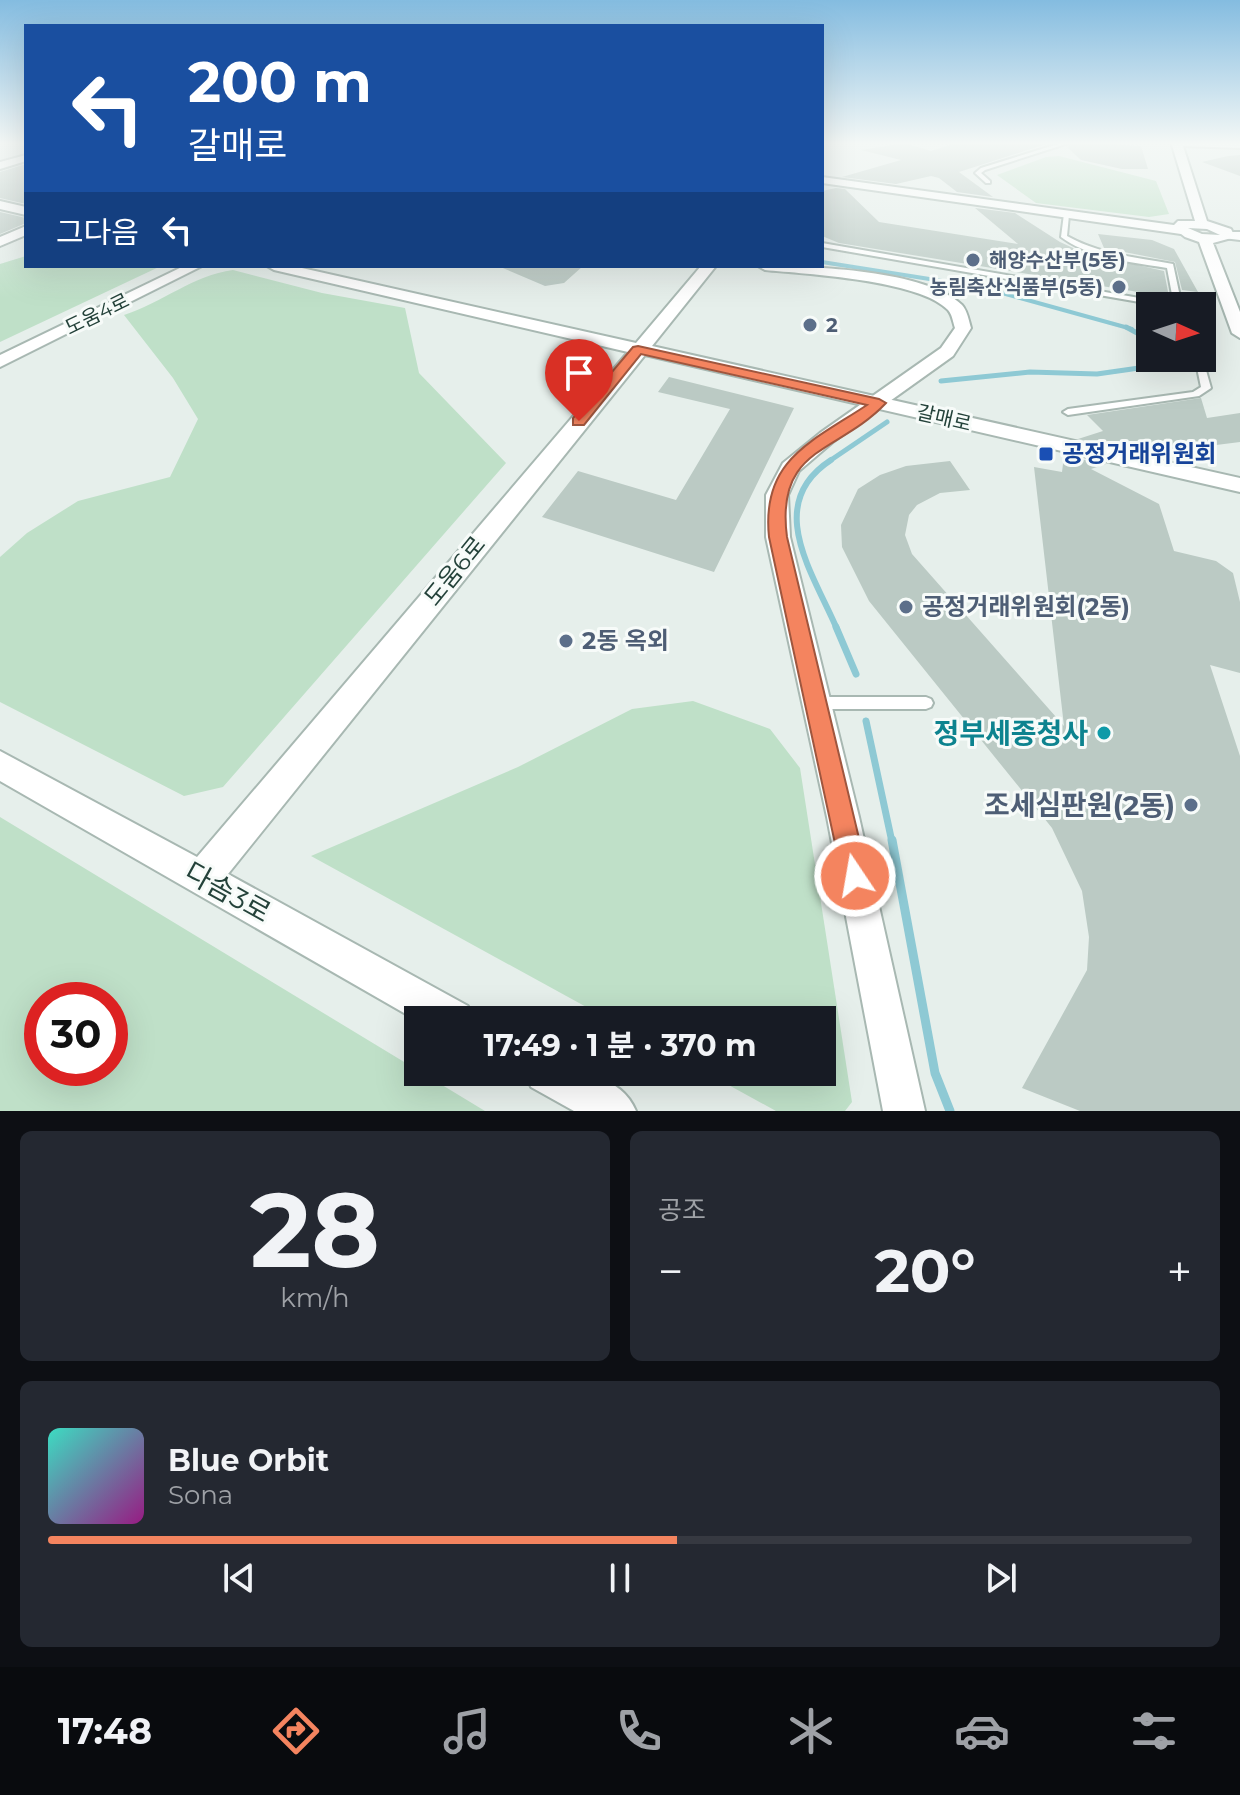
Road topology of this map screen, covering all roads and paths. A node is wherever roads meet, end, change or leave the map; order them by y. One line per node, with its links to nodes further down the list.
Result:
1 (919, 194): 5 (street)
2 (1192, 194): 7 (street)
3 (0, 205): 4 (street)
4 (24, 211)
5 (1066, 215): 7 (street); 15 (lane)
6 (24, 231): 9 (street)
7 (1203, 231): 8 (street); 17 (street)
8 (1234, 236)
9 (0, 242)
10 (824, 245): 16 (lane)
11 (191, 268): 19 (street, 도움4로)
12 (283, 268): 18 (street, 갈매로)
13 (707, 268): 18 (street, 도움6로)
14 (781, 268): 21 (street)
15 (1175, 292)
16 (1136, 299)
17 (1240, 333)
18 (638, 349): 21 (street, 갈매로); 27 (street, 도움6로)
19 (0, 362)
20 (1202, 372): 22 (lane)
21 (879, 403): 23 (street, 갈매로); 24 (street)
22 (1068, 412)
23 (1240, 485)
24 (817, 703): 25 (lane); 31 (street)
25 (926, 703)
26 (0, 765): 27 (street, 다솜3로)
27 (202, 878): 28 (street, 다솜3로)
28 (429, 1006)
29 (571, 1086): 30 (street)
30 (615, 1111)
31 (904, 1111)

